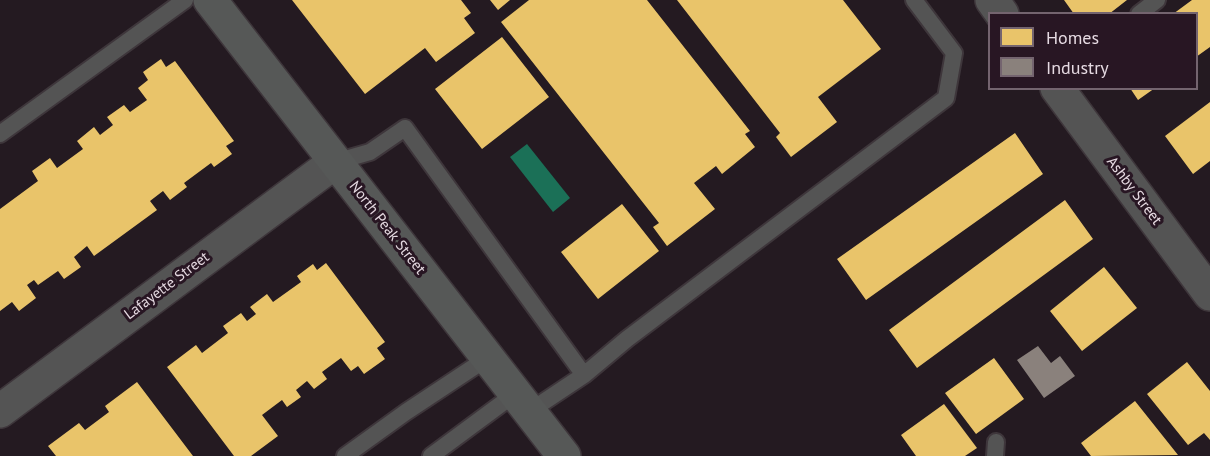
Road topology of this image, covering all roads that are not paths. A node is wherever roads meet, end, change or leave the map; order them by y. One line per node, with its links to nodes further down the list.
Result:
1 (185, 0): 7 (lane)
2 (210, 0): 8 (main road, North Peak Street)
3 (914, 0): 11 (lane)
4 (1157, 0): 5 (lane)
5 (1142, 12)
6 (1059, 90): 9 (street, Ashby Street)
7 (0, 134)
8 (335, 162): 10 (main road, North Peak Street); 11 (lane); 13 (street, Lafayette Street)
9 (1210, 294)
10 (489, 357): 12 (main road, North Peak Street); 14 (lane)
11 (584, 375): 12 (lane)
12 (523, 402): 15 (lane); 16 (main road, North Peak Street)
13 (0, 411)
14 (345, 456)
15 (430, 456)
16 (564, 456)

